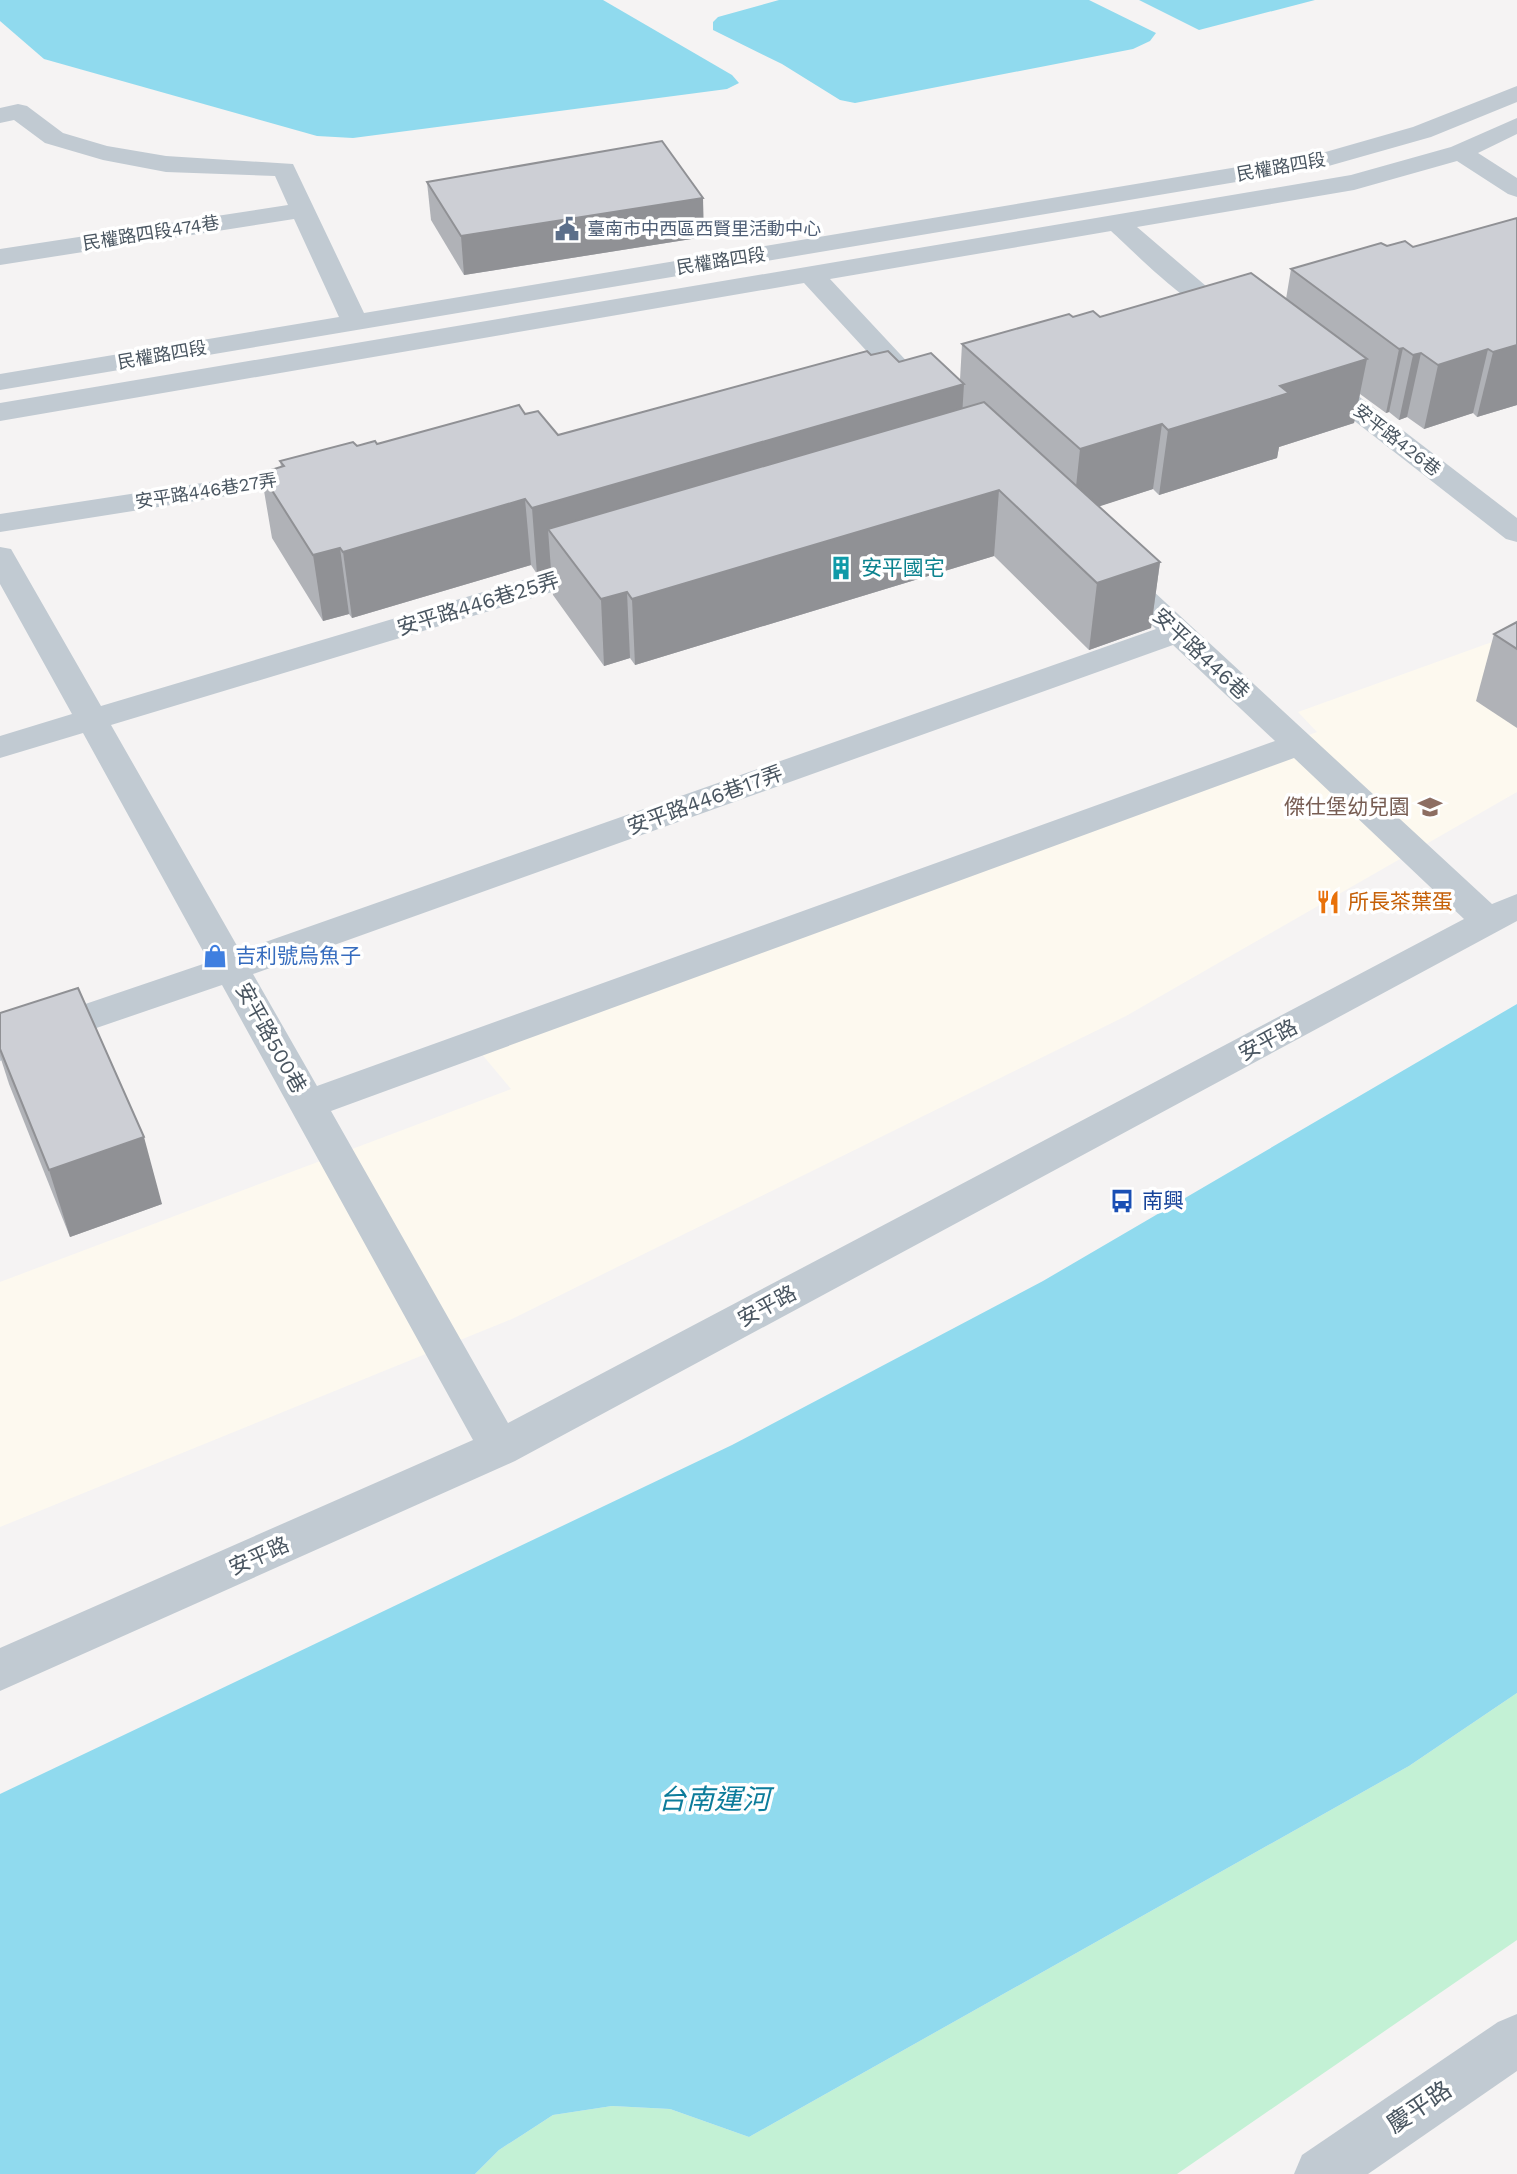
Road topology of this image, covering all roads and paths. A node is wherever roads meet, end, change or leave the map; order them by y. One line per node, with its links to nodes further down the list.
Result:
1 (1517, 93): 10 (street, 民權路四段)
2 (9, 113): 6 (street)
3 (1517, 125): 4 (street, 民權路四段)
4 (1460, 152): 5 (street); 7 (street, 民權路四段)
5 (1517, 189)
6 (303, 210): 8 (street, 民權路四段474巷); 10 (street)
7 (1118, 224): 9 (street, 民權路四段); 11 (street)
8 (0, 257)
9 (811, 275): 14 (street); 15 (street, 民權路四段)
10 (355, 322): 13 (street, 民權路四段)
11 (1197, 325)
12 (1292, 358): 18 (street, 安平路426巷)
13 (0, 382)
14 (918, 390)
15 (0, 412)
16 (345, 470): 17 (street, 安平路446巷27弄)
17 (0, 523)
18 (1517, 533)
19 (0, 556): 23 (street, 安平路500巷)
20 (1097, 556): 22 (street, 安平路446巷)
21 (625, 560): 23 (street, 安平路446巷25弄)
22 (1178, 632): 24 (street, 安平路446巷); 27 (street, 安平路446巷17弄)
23 (91, 719): 25 (street, 安平路446巷25弄); 27 (street, 安平路500巷)
24 (1299, 744): 26 (street, 安平路446巷); 29 (street)
25 (0, 747)
26 (1504, 914): 30 (street, 安平路)
27 (231, 968): 28 (street, 安平路446巷17弄); 29 (street, 安平路500巷)
28 (0, 1047)
29 (307, 1104): 30 (street, 安平路500巷)
30 (500, 1448): 31 (street, 安平路)
31 (0, 1670)
32 (1517, 2040): 33 (street, 慶平路)
33 (1321, 2174)

